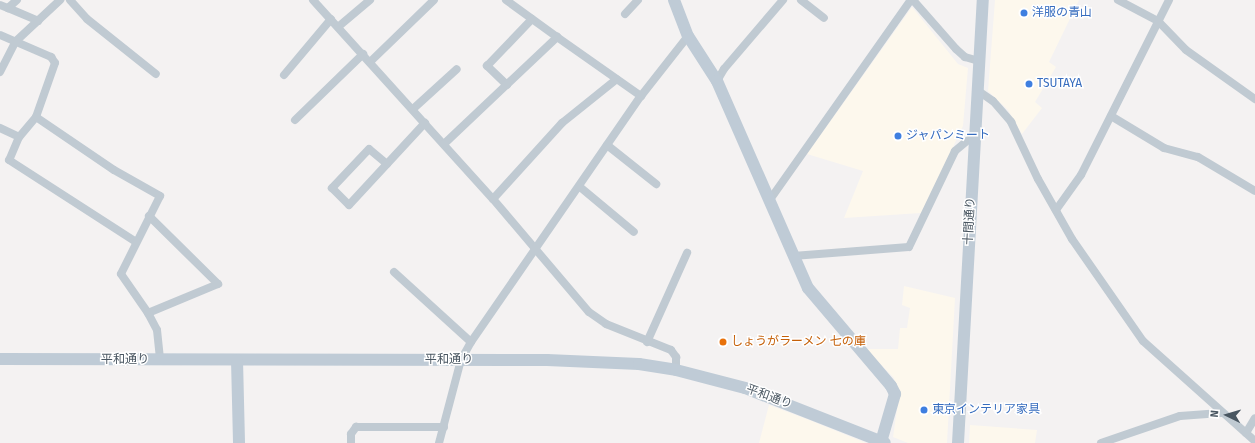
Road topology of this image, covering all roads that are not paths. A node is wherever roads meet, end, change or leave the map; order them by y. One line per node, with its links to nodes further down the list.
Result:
1 (17, 0): 16 (street)
2 (60, 0): 21 (street)
3 (70, 0): 33 (street)
4 (313, 0): 19 (street)
5 (370, 0): 23 (street)
6 (434, 0): 30 (street)
7 (506, 0): 20 (street)
8 (638, 0): 17 (street)
9 (674, 0): 25 (street)
10 (783, 0): 36 (street)
11 (801, 0): 18 (street)
12 (912, 0): 29 (street); 56 (street)
13 (983, 0): 29 (street, 十間通り)
14 (1118, 0): 22 (street)
15 (1169, 0): 22 (street)
16 (4, 6): 21 (street)
17 (625, 14)
18 (824, 18)
19 (331, 19): 23 (street); 34 (street)
20 (532, 19): 26 (street); 37 (street)
21 (38, 21): 27 (street)
22 (1158, 21): 40 (street); 42 (street)
23 (338, 27): 28 (street)
24 (0, 34): 27 (street)
25 (688, 36): 36 (street); 39 (street)
26 (557, 37): 35 (street); 37 (street)
27 (15, 42): 32 (street); 43 (street)
28 (363, 54): 30 (street); 44 (street)
29 (979, 61): 38 (street, 十間通り)
30 (370, 62): 41 (street)
31 (457, 69): 41 (street)
32 (0, 72)
33 (156, 74)
34 (284, 74)
35 (617, 79): 39 (street); 55 (street)
36 (717, 81): 56 (street)
37 (507, 85): 49 (street)
38 (977, 90): 47 (street, 十間通り); 57 (street)
39 (641, 96): 50 (street)
40 (1255, 99)
41 (413, 109): 45 (street)
42 (1111, 116): 54 (street); 57 (street)
43 (36, 117): 48 (street); 58 (street)
44 (295, 120)
45 (425, 123): 49 (street); 51 (street)
46 (0, 128): 48 (street)
47 (974, 135): 63 (street); 82 (street, 十間通り)
48 (19, 137): 60 (street)
49 (444, 144): 55 (street)
50 (608, 146): 52 (street); 53 (street)
51 (387, 164): 51 (street)
52 (656, 184)
53 (580, 187): 59 (street); 61 (street)
54 (1255, 190)
55 (493, 199): 61 (street)
56 (769, 201): 63 (street)
57 (1056, 210): 73 (street)
58 (149, 216): 60 (street); 65 (street)
59 (634, 232)
60 (136, 242): 65 (street)
61 (536, 248): 66 (street); 67 (street)
62 (687, 253): 67 (street)
63 (793, 256): 78 (street)
64 (394, 272): 66 (street)
65 (148, 312): 69 (street)
66 (471, 342): 71 (street)
67 (647, 342): 72 (street)
68 (0, 359): 69 (street, 平和通り)
69 (160, 360): 70 (street, 平和通り)
70 (237, 360): 71 (street, 平和通り); 79 (street)
71 (461, 360): 72 (street, 平和通り); 75 (street)
72 (676, 370): 78 (street, 平和通り)
73 (1222, 413): 76 (street); 83 (street)
74 (1255, 418): 76 (street)
75 (444, 427): 80 (street); 81 (street)
76 (1246, 433): 77 (street)
77 (1255, 441)
78 (882, 442)
79 (239, 443)
80 (351, 443)
81 (439, 443)
82 (958, 443)
83 (1101, 443)

